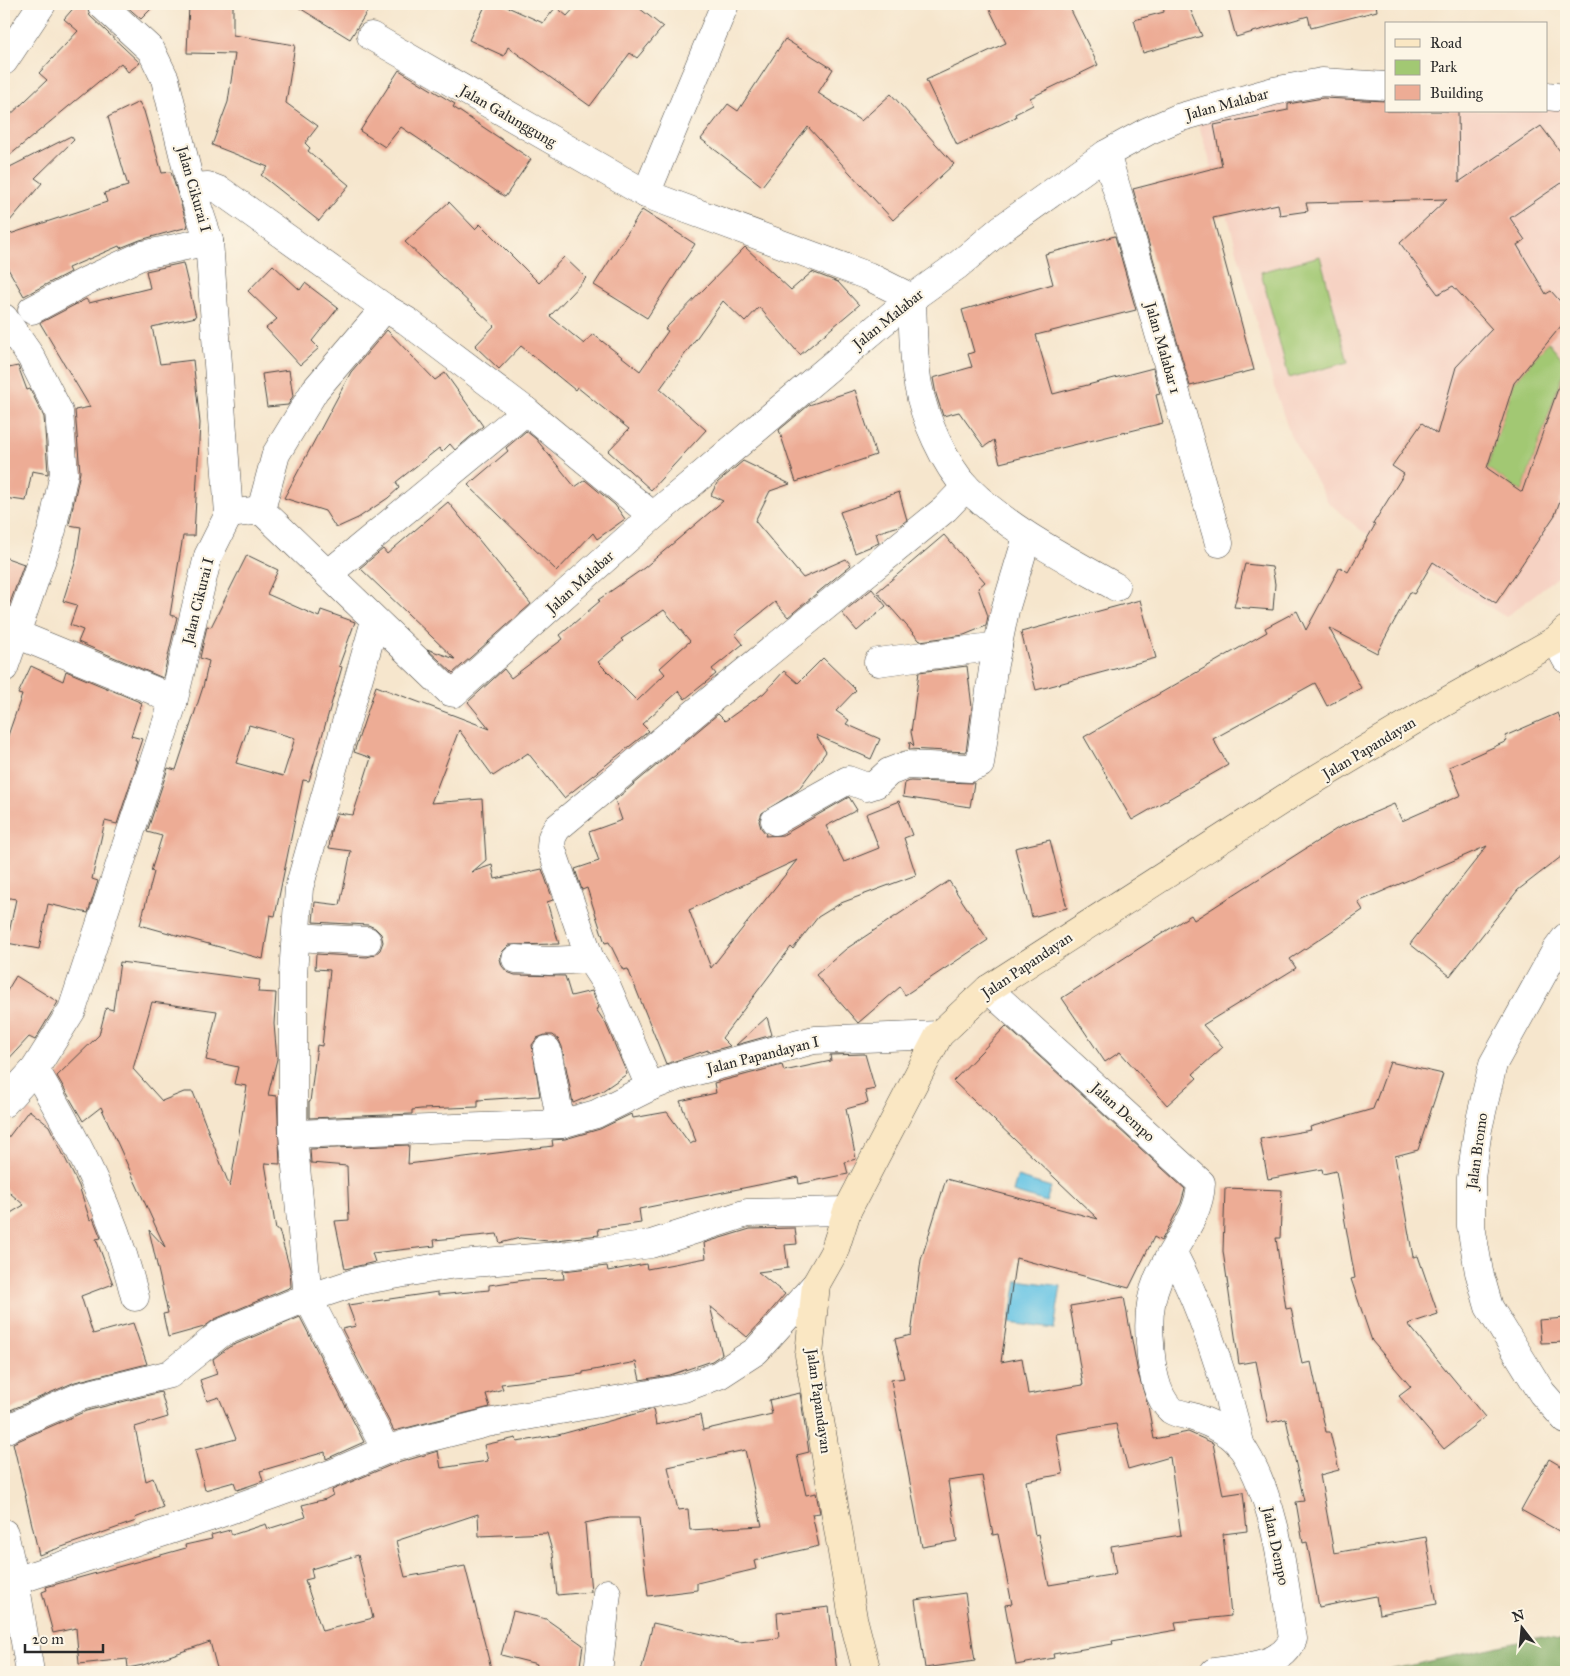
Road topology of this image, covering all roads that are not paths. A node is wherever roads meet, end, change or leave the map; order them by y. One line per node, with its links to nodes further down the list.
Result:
1 (42, 4): 5 (street)
2 (101, 4): 10 (street, Jalan Cikurai I)
3 (725, 4): 11 (street)
4 (371, 36): 11 (street, Jalan Galunggung)
5 (4, 61)
6 (1385, 86): 9 (street, Jalan Malabar)
7 (1548, 96): 8 (street)
8 (1566, 98)
9 (1106, 154): 13 (street, Jalan Malabar); 23 (street, Jalan Malabar 1)
10 (191, 187): 12 (street, Jalan Cikurai I); 14 (street)
11 (646, 194): 13 (street, Jalan Galunggung)
12 (209, 241): 15 (street); 20 (street, Jalan Cikurai I)
13 (912, 298): 18 (street); 21 (street, Jalan Malabar)
14 (385, 308): 17 (street); 19 (street)
15 (32, 310)
16 (4, 318): 27 (street)
17 (526, 411): 21 (street); 24 (street)
18 (966, 487): 22 (street); 38 (street)
19 (261, 510): 20 (street); 24 (street)
20 (229, 514): 32 (street, Jalan Cikurai I)
21 (653, 516): 26 (street, Jalan Malabar)
22 (1028, 536): 25 (street); 29 (street)
23 (1218, 543)
24 (328, 574): 26 (street)
25 (1116, 587)
26 (376, 621): 34 (street)
27 (10, 631): 31 (street); 32 (street)
28 (1563, 643): 39 (main road, Jalan Papandayan)
29 (998, 646): 30 (street); 33 (street)
30 (878, 662)
31 (4, 668)
32 (173, 703): 42 (street, Jalan Cikurai I)
33 (775, 821)
34 (296, 937): 36 (street); 46 (street)
35 (1566, 937): 52 (street, Jalan Bromo)
36 (367, 941)
37 (516, 959): 38 (street)
38 (590, 959): 43 (street)
39 (988, 989): 40 (main road, Jalan Papandayan); 48 (street, Jalan Dempo)
40 (939, 1035): 43 (street, Jalan Papandayan I); 47 (main road, Jalan Papandayan)
41 (547, 1050): 45 (street)
42 (35, 1068): 44 (street, Jalan Cikurai I); 50 (street)
43 (650, 1087): 45 (street, Jalan Papandayan I)
44 (4, 1103)
45 (561, 1124): 46 (street, Jalan Papandayan I)
46 (293, 1134): 51 (street)
47 (847, 1211): 49 (main road, Jalan Papandayan); 51 (street)
48 (1173, 1253): 54 (street, Jalan Dempo); 54 (street, Jalan Dempo)
49 (816, 1284): 55 (street); 62 (main road, Jalan Papandayan)
50 (135, 1297)
51 (308, 1298): 53 (street); 55 (street)
52 (1566, 1420)
53 (4, 1430)
54 (1241, 1447): 63 (street, Jalan Dempo)
55 (386, 1450): 57 (street)
56 (4, 1533): 57 (street)
57 (15, 1581): 59 (street)
58 (607, 1593): 61 (street)
59 (12, 1619): 60 (street)
60 (30, 1672)
61 (598, 1672)
62 (867, 1672)
63 (1214, 1672)

